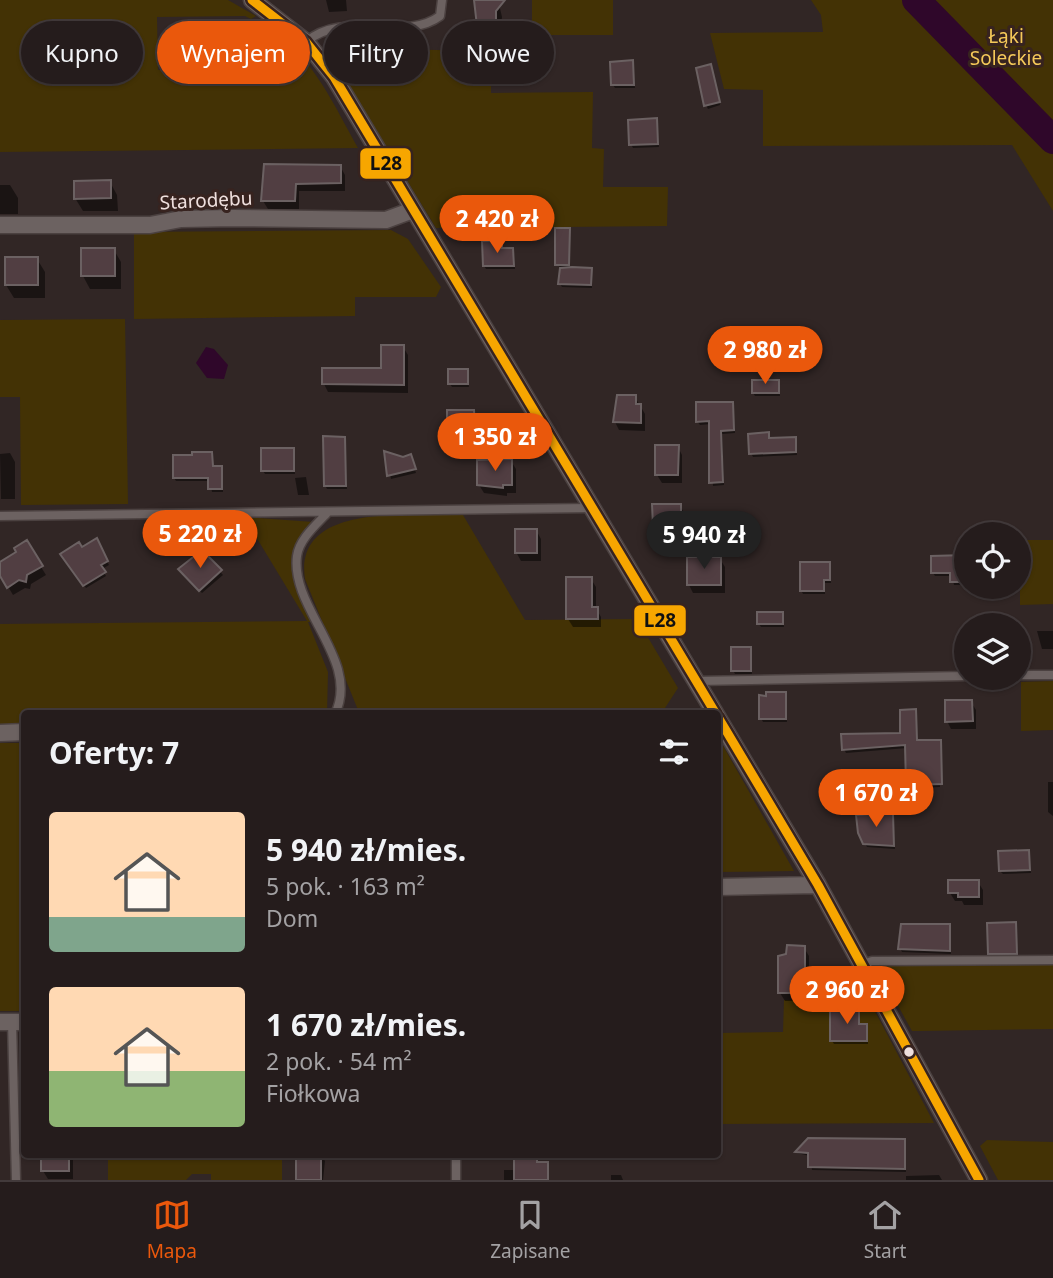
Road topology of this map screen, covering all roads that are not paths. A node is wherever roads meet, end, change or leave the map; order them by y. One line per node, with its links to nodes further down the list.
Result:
1 (252, 0): 3 (street)
2 (442, 0): 4 (lane)
3 (280, 21)
4 (310, 39)
5 (310, 46): 6 (street)
6 (413, 210): 7 (street, Starodębu); 8 (street)
7 (0, 225)
8 (591, 508): 9 (lane); 14 (street)
9 (328, 512): 10 (lane); 15 (lane)
10 (0, 516)
11 (1031, 675): 12 (lane)
12 (1053, 675)
13 (954, 676): 14 (lane)
14 (698, 681): 16 (street)
15 (336, 710)
16 (714, 710)
17 (721, 724): 20 (street)
18 (21, 732): 19 (street)
19 (0, 733)
20 (818, 885): 21 (street); 23 (street)
21 (721, 887)
22 (1053, 960): 23 (lane)
23 (863, 964): 28 (street)
24 (12, 1022): 26 (lane)
25 (456, 1158): 27 (lane)
26 (16, 1180)
27 (456, 1180)
28 (979, 1180)

